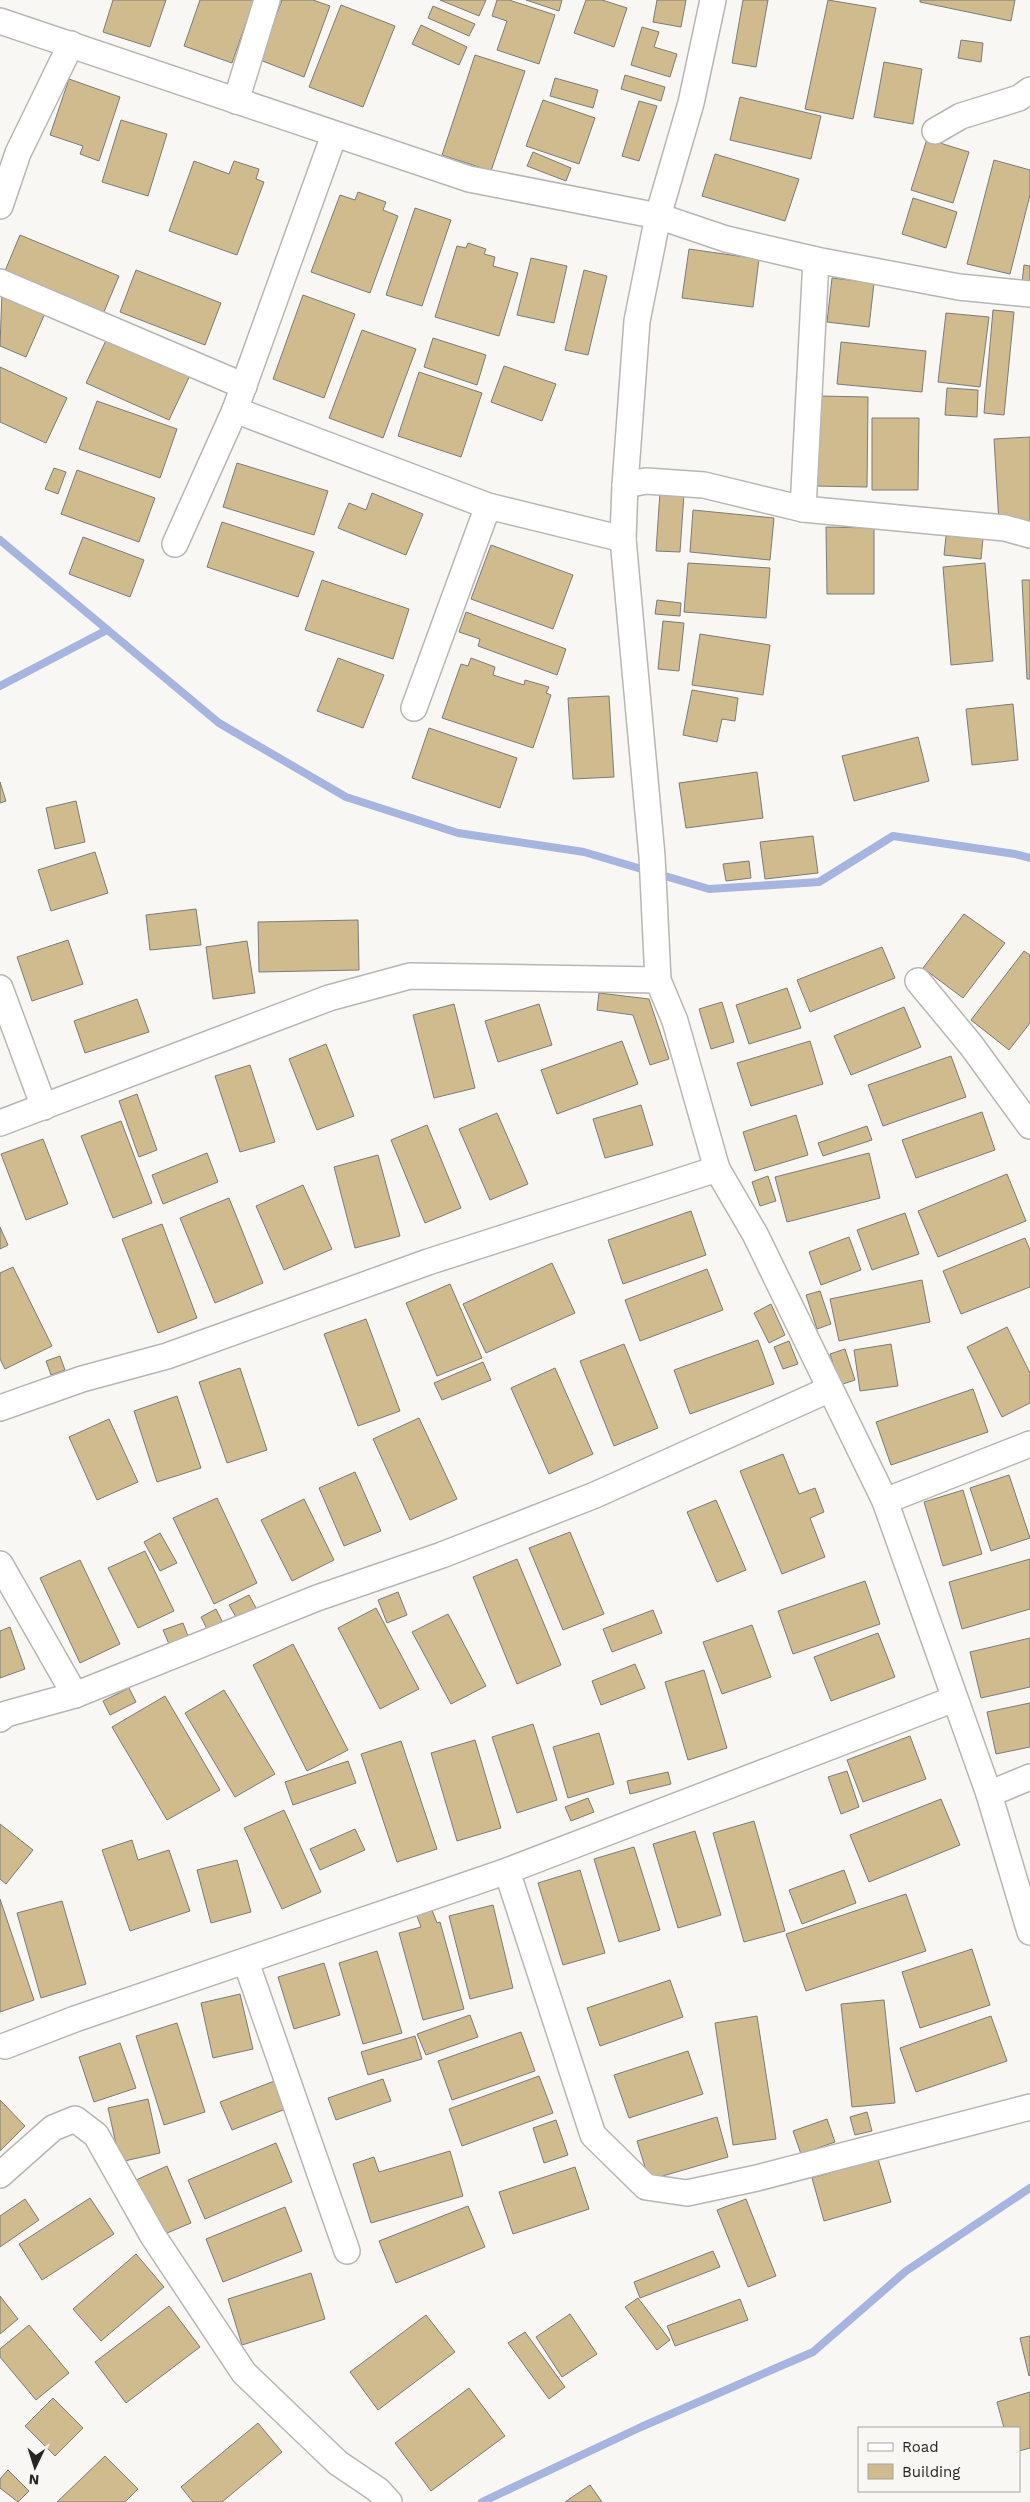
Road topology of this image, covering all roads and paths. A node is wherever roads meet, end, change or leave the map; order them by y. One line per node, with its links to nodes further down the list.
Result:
1 (267, 0): 6 (street)
2 (712, 0): 10 (street)
3 (0, 21): 4 (street)
4 (71, 44): 6 (street); 9 (street)
5 (1030, 90): 7 (street)
6 (236, 101): 8 (street)
7 (935, 131)
8 (334, 135): 10 (street); 14 (street)
9 (0, 206)
10 (658, 216): 11 (street); 16 (street)
11 (816, 260): 13 (street); 18 (street)
12 (0, 282): 14 (street)
13 (1030, 294)
14 (244, 386): 15 (street)
15 (235, 410): 17 (street); 21 (street)
16 (625, 485): 18 (street); 20 (street)
17 (488, 506): 20 (street); 22 (street)
18 (803, 508): 19 (street)
19 (1030, 535)
20 (623, 539): 23 (street)
21 (175, 544)
22 (414, 708)
23 (658, 980): 26 (street); 29 (street)
24 (918, 982): 28 (street)
25 (0, 988): 26 (street)
26 (44, 1107): 27 (street)
27 (0, 1122)
28 (1030, 1126)
29 (717, 1169): 30 (street); 31 (street)
30 (830, 1388): 33 (street); 35 (street)
31 (0, 1408)
32 (1030, 1444): 33 (street)
33 (885, 1501): 36 (street)
34 (0, 1564): 35 (street)
35 (75, 1695): 37 (street)
36 (954, 1699): 39 (street); 40 (street)
37 (0, 1719)
38 (1030, 1777): 39 (street)
39 (989, 1794): 41 (street)
40 (507, 1871): 42 (street); 44 (street)
41 (1030, 1932)
42 (246, 1962): 43 (street); 46 (street)
43 (5, 2046)
44 (1030, 2106)
45 (0, 2175): 47 (street)
46 (347, 2251)
47 (389, 2502)

